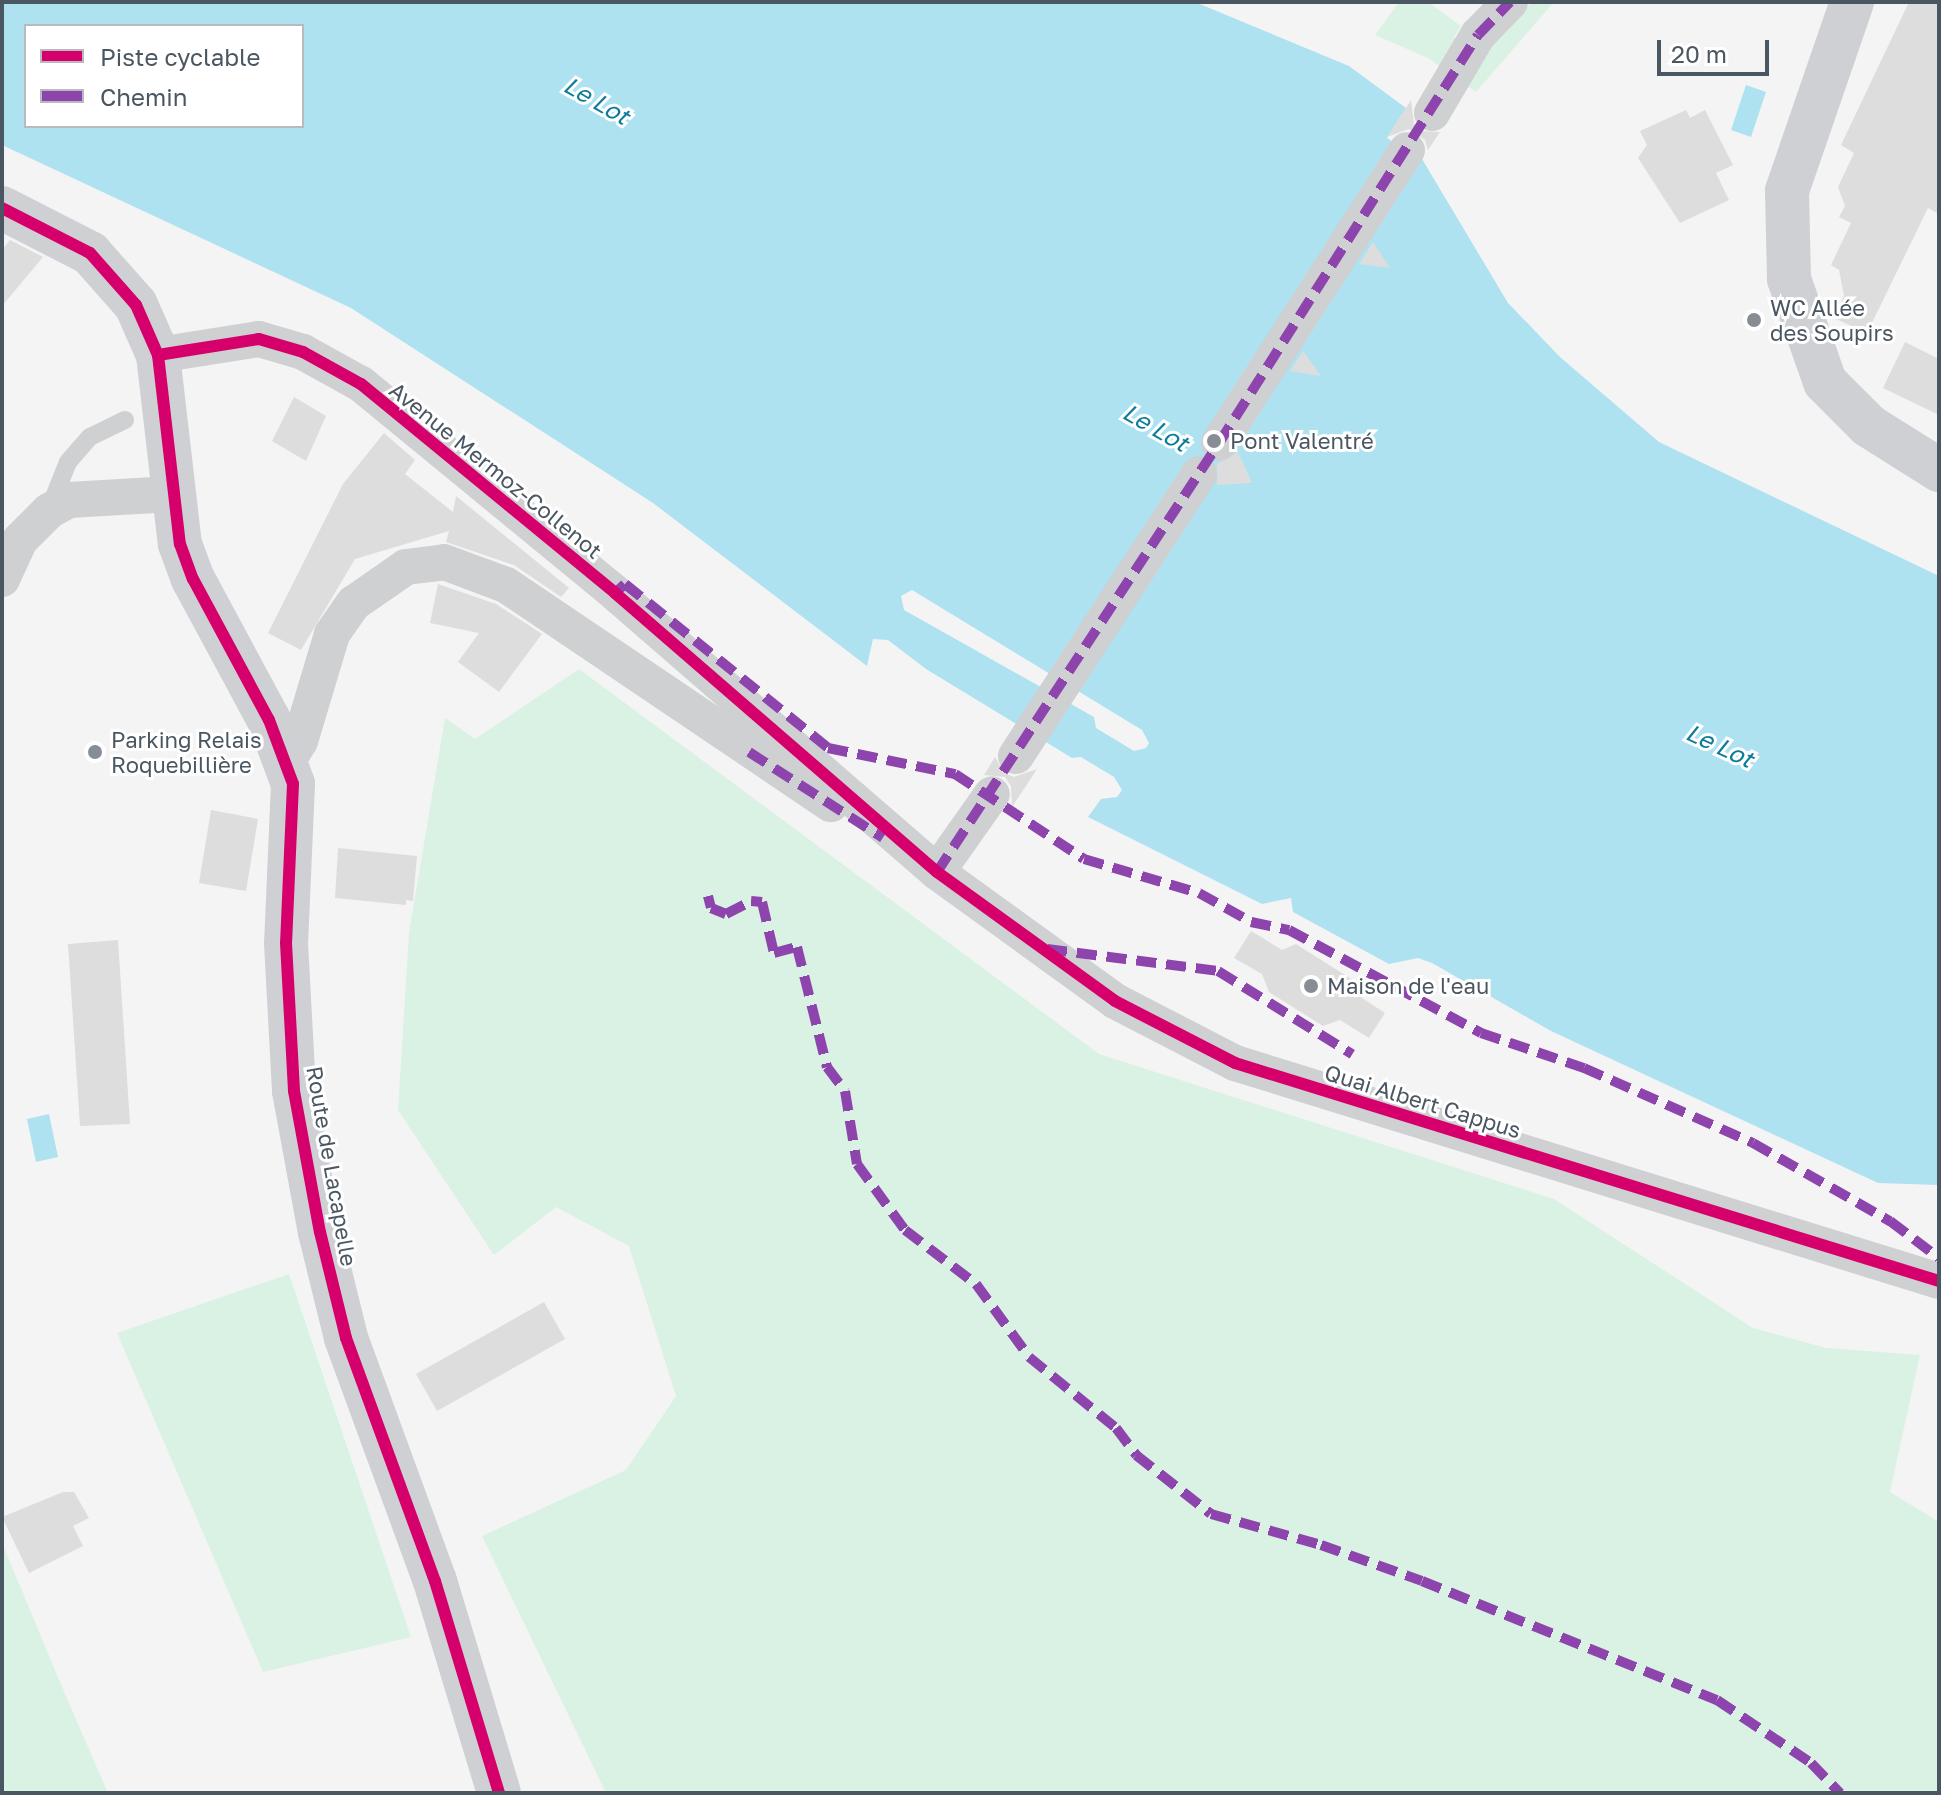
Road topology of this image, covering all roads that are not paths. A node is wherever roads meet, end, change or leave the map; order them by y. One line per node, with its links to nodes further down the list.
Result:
1 (1510, 2): 3 (street)
2 (1852, 2): 9 (street)
3 (1432, 113)
4 (1407, 150): 8 (street)
5 (2, 208): 6 (street)
6 (158, 355): 11 (street, Route de Lacapelle); 17 (street, Avenue Mermoz-Collenot)
7 (125, 420): 12 (lane)
8 (1219, 443)
9 (1939, 470)
10 (1199, 474): 14 (street)
11 (172, 494): 12 (street); 15 (street, Route de Lacapelle)
12 (49, 511): 13 (street)
13 (2, 579)
14 (1016, 756)
15 (286, 764): 17 (street); 19 (street, Route de Lacapelle)
16 (992, 794): 17 (street)
17 (937, 872): 18 (street, Quai Albert Cappus)
18 (1939, 1281)
19 (499, 1793)

